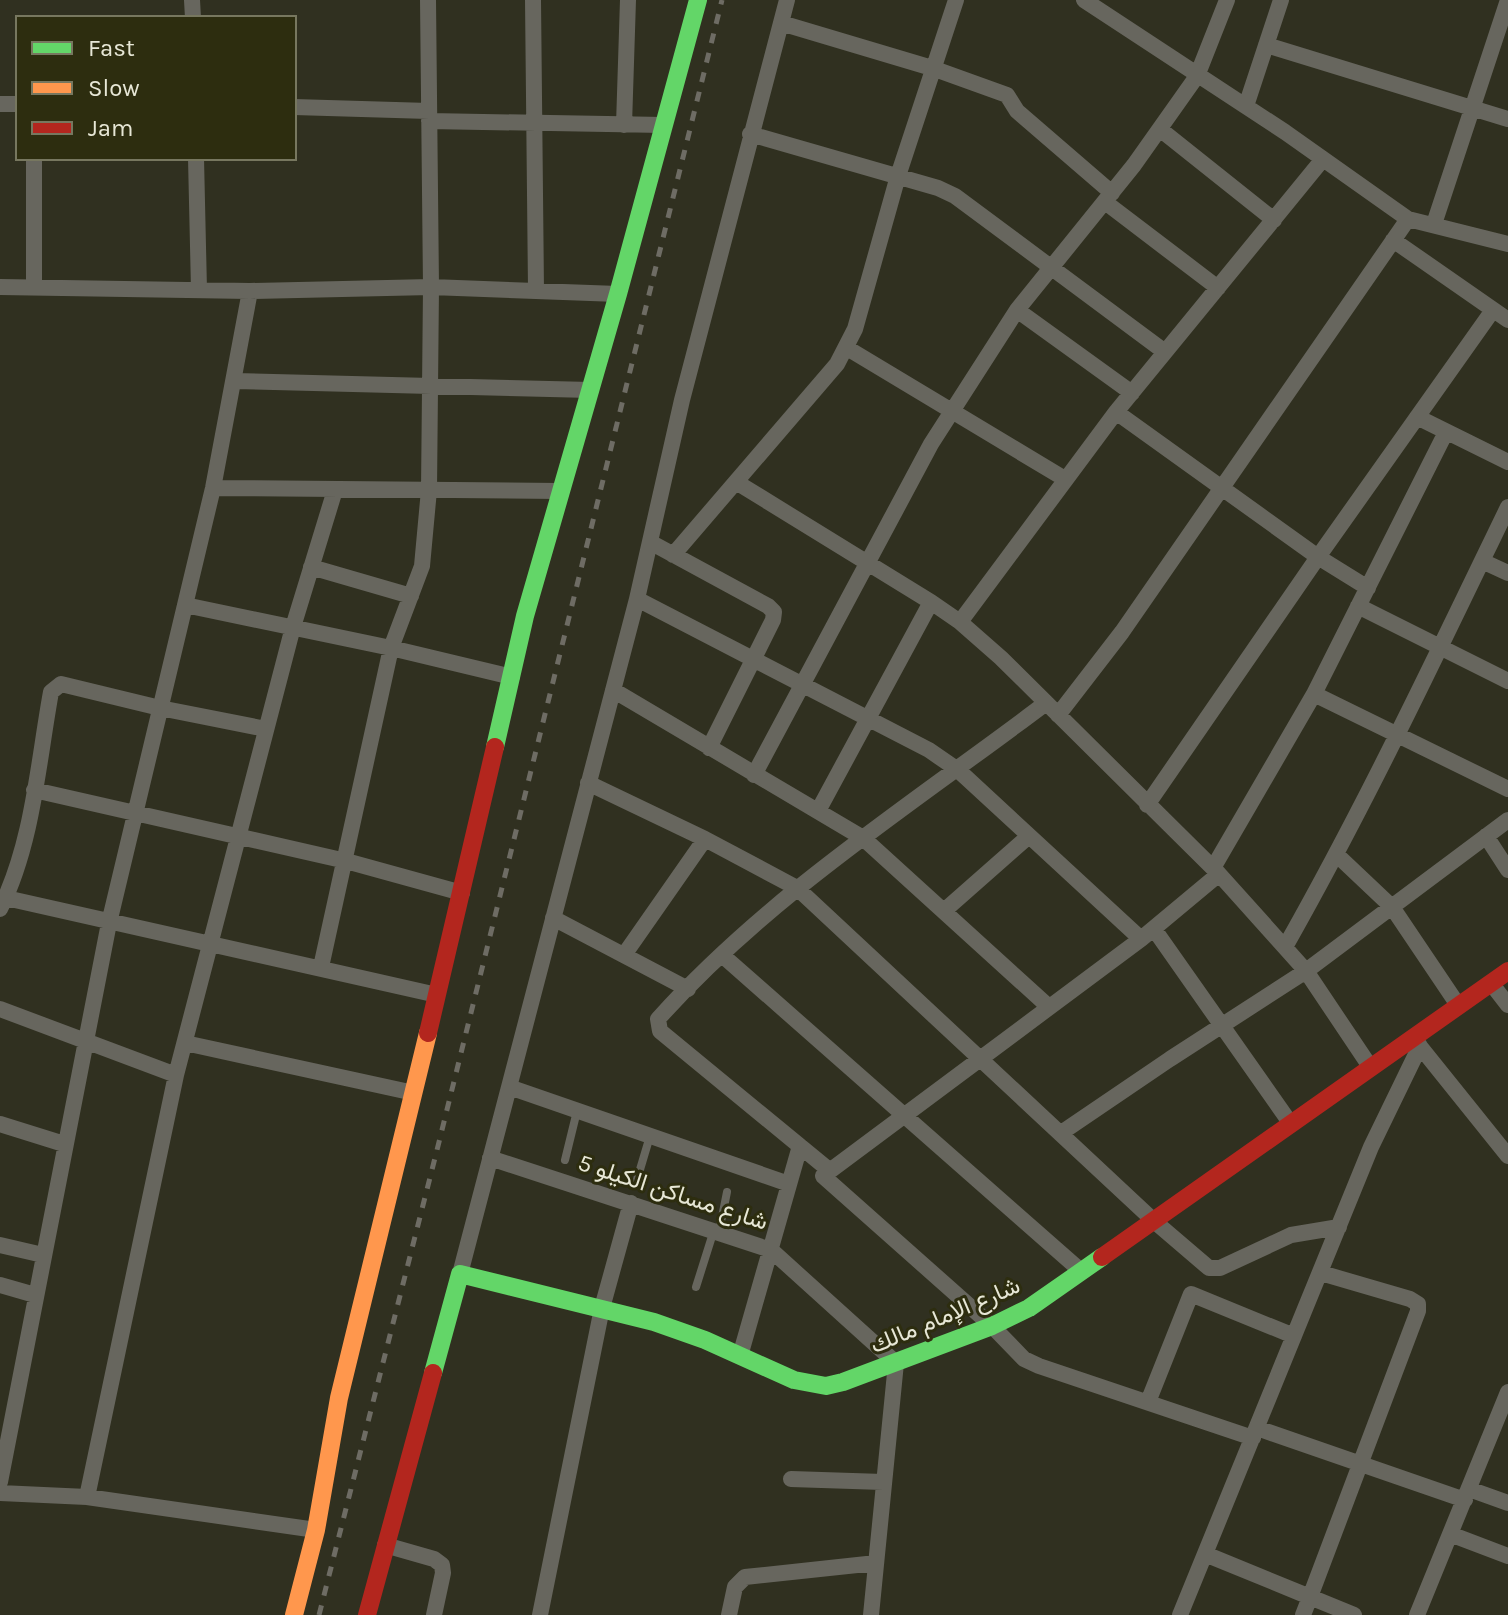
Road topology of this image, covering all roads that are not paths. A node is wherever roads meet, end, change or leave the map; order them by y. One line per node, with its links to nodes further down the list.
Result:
1 (428, 0): 18 (street)
2 (533, 0): 20 (street)
3 (628, 0): 21 (street)
4 (698, 0): 22 (street)
5 (787, 0): 11 (street)
6 (956, 0): 13 (street)
7 (1084, 0): 14 (street)
8 (1227, 0): 14 (street)
9 (1281, 0): 12 (street)
10 (1508, 0): 17 (street)
11 (781, 23): 13 (street); 24 (street)
12 (1266, 45): 15 (street); 17 (street)
13 (932, 68): 28 (street); 29 (street)
14 (1197, 76): 15 (street); 23 (street)
15 (1246, 106): 25 (street)
16 (296, 107): 18 (street)
17 (1472, 108): 19 (street); 32 (street)
18 (429, 116): 20 (street); 38 (street)
19 (1508, 119)
20 (534, 124): 21 (street); 41 (street)
21 (624, 125): 22 (street)
22 (664, 125): 43 (street)
23 (1161, 130): 29 (street); 31 (street)
24 (750, 134): 28 (street); 66 (street)
25 (1323, 159): 30 (street); 31 (street)
26 (34, 160): 37 (street)
27 (196, 160): 40 (street)
28 (898, 176): 35 (street); 47 (street)
29 (1108, 198): 35 (street); 39 (street)
30 (1408, 219): 32 (street); 33 (street)
31 (1274, 220): 39 (street)
32 (1434, 224): 34 (street)
33 (1393, 240): 45 (street); 61 (street)
34 (1508, 244)
35 (1050, 268): 44 (street); 48 (street)
36 (0, 287): 37 (street)
37 (34, 287): 40 (street)
38 (431, 287): 41 (street); 42 (street); 50 (street)
39 (1218, 288): 48 (street)
40 (199, 290): 42 (street)
41 (536, 290): 43 (street)
42 (250, 291): 49 (street)
43 (618, 294): 51 (street)
44 (1017, 310): 52 (street); 53 (street)
45 (1493, 310): 46 (street); 55 (street)
46 (1508, 320)
47 (847, 348): 53 (street); 59 (street)
48 (1165, 352): 52 (street)
49 (235, 381): 50 (street); 60 (street)
50 (430, 386): 51 (street); 63 (street)
51 (591, 390): 64 (street)
52 (1132, 393): 54 (street)
53 (952, 410): 58 (street); 70 (street)
54 (1116, 412): 58 (street); 61 (street)
55 (1417, 417): 56 (street); 68 (street)
56 (1446, 432): 57 (street); 73 (street)
57 (1508, 462)
58 (1065, 479): 79 (street)
59 (736, 482): 67 (street); 70 (street)
60 (213, 488): 62 (street); 77 (street)
61 (1221, 489): 68 (street); 90 (street)
62 (335, 490): 63 (street); 71 (street)
63 (429, 490): 64 (street); 74 (street)
64 (560, 491): 84 (street)
65 (1508, 507): 69 (street)
66 (650, 542): 67 (street); 75 (street)
67 (673, 555): 83 (street)
68 (1318, 557): 73 (street); 100 (street)
69 (1482, 561): 72 (street); 82 (street)
70 (866, 563): 76 (street); 86 (street)
71 (311, 567): 74 (street); 80 (street)
72 (1508, 573)
73 (1368, 588): 78 (street)
74 (411, 596): 81 (street)
75 (637, 599): 83 (street); 87 (street)
76 (931, 602): 79 (street); 91 (street)
77 (185, 605): 80 (street); 89 (street)
78 (1358, 606): 82 (street); 88 (street)
79 (960, 622): 90 (street)
80 (293, 627): 81 (street); 92 (street)
81 (391, 648): 84 (street); 110 (street)
82 (1441, 649): 85 (street); 93 (street)
83 (753, 659): 86 (street); 94 (street)
84 (512, 677): 114 (street)
85 (1508, 681)
86 (803, 685): 91 (street); 96 (street)
87 (613, 690): 94 (street); 97 (street)
88 (1314, 694): 93 (street); 112 (street)
89 (160, 708): 92 (street); 99 (street); 102 (street)
90 (1052, 709): 95 (street); 100 (street)
91 (870, 717): 95 (street); 101 (street)
92 (266, 729): 106 (street)
93 (1399, 736): 98 (street); 109 (street)
94 (709, 748): 96 (street)
95 (958, 770): 104 (street); 107 (street)
96 (754, 775): 101 (street)
97 (588, 783): 108 (street); 118 (street)
98 (1508, 789)
99 (34, 790): 102 (street); 115 (street)
100 (1147, 805): 112 (street)
101 (818, 811): 107 (street)
102 (136, 814): 106 (street); 119 (street)
103 (1508, 820): 105 (street)
104 (1029, 836): 117 (street); 120 (street)
105 (1486, 836): 111 (street); 116 (street)
106 (238, 837): 110 (street); 121 (street)
107 (863, 838): 113 (street); 117 (street)
108 (705, 839): 113 (street); 123 (street)
109 (1337, 855): 116 (street); 122 (street)
110 (346, 861): 114 (street); 125 (street)
111 (1508, 870)
112 (1216, 871): 120 (street); 122 (street)
113 (797, 888): 124 (street); 139 (street)
114 (462, 893): 130 (street)
115 (3, 904): 119 (street)
116 (1392, 907): 126 (street); 131 (street)
117 (945, 910): 133 (street)
118 (553, 918): 123 (street); 142 (street)
119 (109, 923): 121 (street); 136 (street)
120 (1147, 934): 133 (street); 135 (street)
121 (211, 942): 125 (street); 138 (street)
122 (1285, 947): 126 (street)
123 (624, 955): 129 (street)
124 (722, 955): 129 (street); 145 (street)
125 (321, 967): 130 (street)
126 (1306, 971): 135 (street); 140 (street)
127 (1508, 971): 128 (street, شارع الإمام مالك)
128 (1491, 983): 131 (street, شارع الإمام مالك); 132 (street)
129 (688, 989): 151 (street)
130 (437, 995): 143 (street)
131 (1458, 1005): 137 (street, شارع الإمام مالك)
132 (1508, 1005)
133 (1049, 1007): 139 (street)
134 (0, 1009): 136 (street)
135 (1223, 1026): 147 (street); 148 (street)
136 (84, 1040): 141 (street); 150 (street)
137 (1416, 1042): 140 (street, شارع الإمام مالك); 152 (street); 161 (street)
138 (185, 1043): 141 (street); 143 (street)
139 (981, 1058): 145 (street); 148 (street)
140 (1371, 1068): 147 (street, شارع الإمام مالك)
141 (176, 1075): 187 (street)
142 (509, 1087): 144 (street); 153 (street)
143 (414, 1093): 189 (street)
144 (577, 1111): 149 (street); 154 (lane)
145 (905, 1114): 155 (street); 166 (street)
146 (0, 1124): 150 (street)
147 (1291, 1124): 160 (street, شارع الإمام مالك)
148 (1061, 1133): 160 (street)
149 (650, 1136): 156 (lane); 157 (street)
150 (64, 1144): 165 (street)
151 (800, 1146): 155 (street); 157 (street)
152 (1508, 1156)
153 (490, 1158): 159 (street, شارع مساكن الكيلو 5); 168 (street)
154 (565, 1160)
155 (829, 1170): 173 (street)
156 (636, 1183)
157 (789, 1184): 164 (street)
158 (727, 1192): 162 (lane)
159 (631, 1203): 162 (street, شارع مساكن الكيلو 5); 172 (street)
160 (1154, 1221): 161 (street); 166 (street, شارع الإمام مالك)
161 (1339, 1227): 167 (street)
162 (716, 1231): 164 (street, شارع مساكن الكيلو 5); 170 (lane)
163 (0, 1245): 165 (street)
164 (771, 1250): 175 (street); 176 (street, شارع مساكن الكيلو 5)
165 (43, 1255): 171 (street)
166 (1081, 1271): 173 (street, شارع الإمام مالك)
167 (1321, 1273): 174 (street); 181 (street)
168 (460, 1274): 172 (street, شارع الإمام مالك); 191 (street)
169 (0, 1285): 171 (street)
170 (696, 1287)
171 (35, 1295): 183 (street)
172 (602, 1308): 175 (street, شارع الإمام مالك); 199 (street)
173 (992, 1326): 176 (street, شارع الإمام مالك); 178 (street)
174 (1294, 1336): 178 (street); 180 (street)
175 (740, 1356): 176 (street, شارع الإمام مالك)
176 (896, 1363): 184 (street)
177 (1508, 1392): 179 (street)
178 (1148, 1402): 180 (street)
179 (1502, 1426): 186 (street)
180 (1255, 1433): 181 (street); 192 (street)
181 (1362, 1463): 186 (street); 195 (street)
182 (791, 1479): 184 (street)
183 (0, 1482)
184 (883, 1482): 194 (street)
185 (0, 1493): 187 (street)
186 (1467, 1494): 188 (street); 190 (street)
187 (87, 1497): 189 (street)
188 (1508, 1503)
189 (316, 1530): 196 (street)
190 (1450, 1534): 193 (street); 205 (street)
191 (385, 1545): 197 (street); 198 (street)
192 (1205, 1554): 195 (street); 202 (street)
193 (1508, 1556)
194 (876, 1563): 200 (street); 201 (street)
195 (1310, 1597): 203 (street); 204 (street)
196 (294, 1615)
197 (367, 1615)
198 (434, 1615)
199 (540, 1615)
200 (729, 1615)
201 (871, 1615)
202 (1180, 1615)
203 (1303, 1615)
204 (1354, 1615)
205 (1417, 1615)

